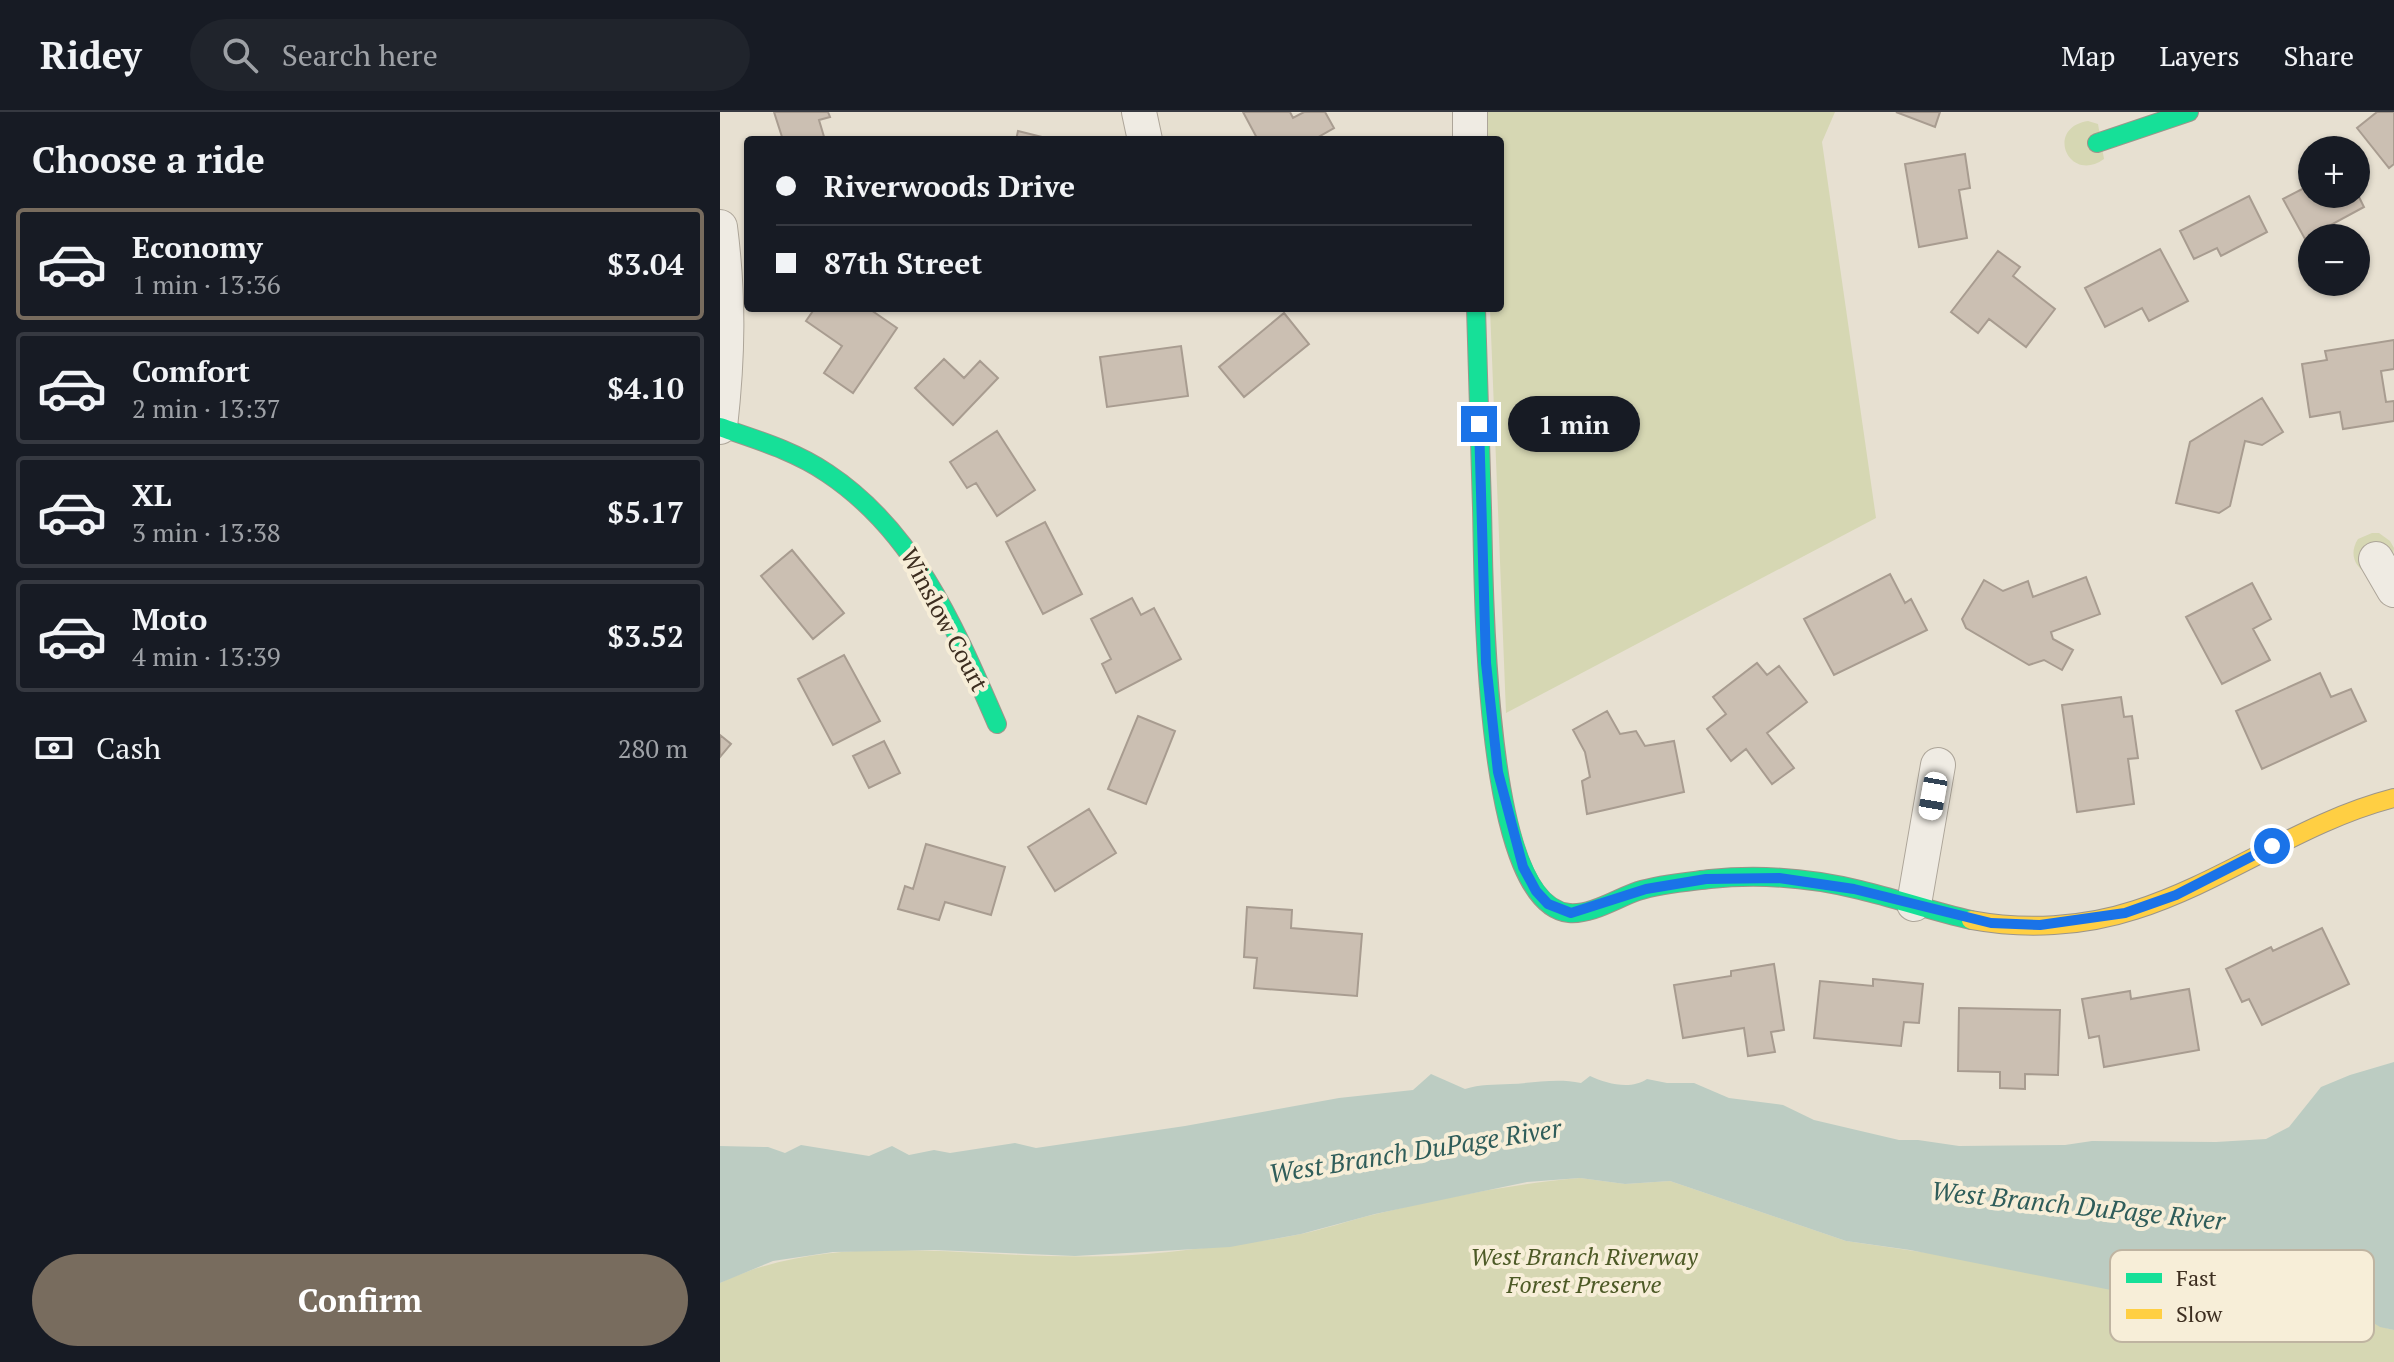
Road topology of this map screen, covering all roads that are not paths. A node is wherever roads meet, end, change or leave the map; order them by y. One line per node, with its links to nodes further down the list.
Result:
1 (1139, 112): 4 (street)
2 (1470, 112): 5 (street)
3 (2189, 112): 6 (street)
4 (1144, 136)
5 (1470, 136)
6 (2097, 143)
7 (720, 227): 9 (street)
8 (1476, 312): 15 (street)
9 (720, 427): 12 (street, Winslow Court)
10 (2376, 559): 11 (street)
11 (2394, 590)
12 (997, 724)
13 (1938, 765): 15 (street)
14 (2394, 798): 15 (street)
15 (1914, 904)

